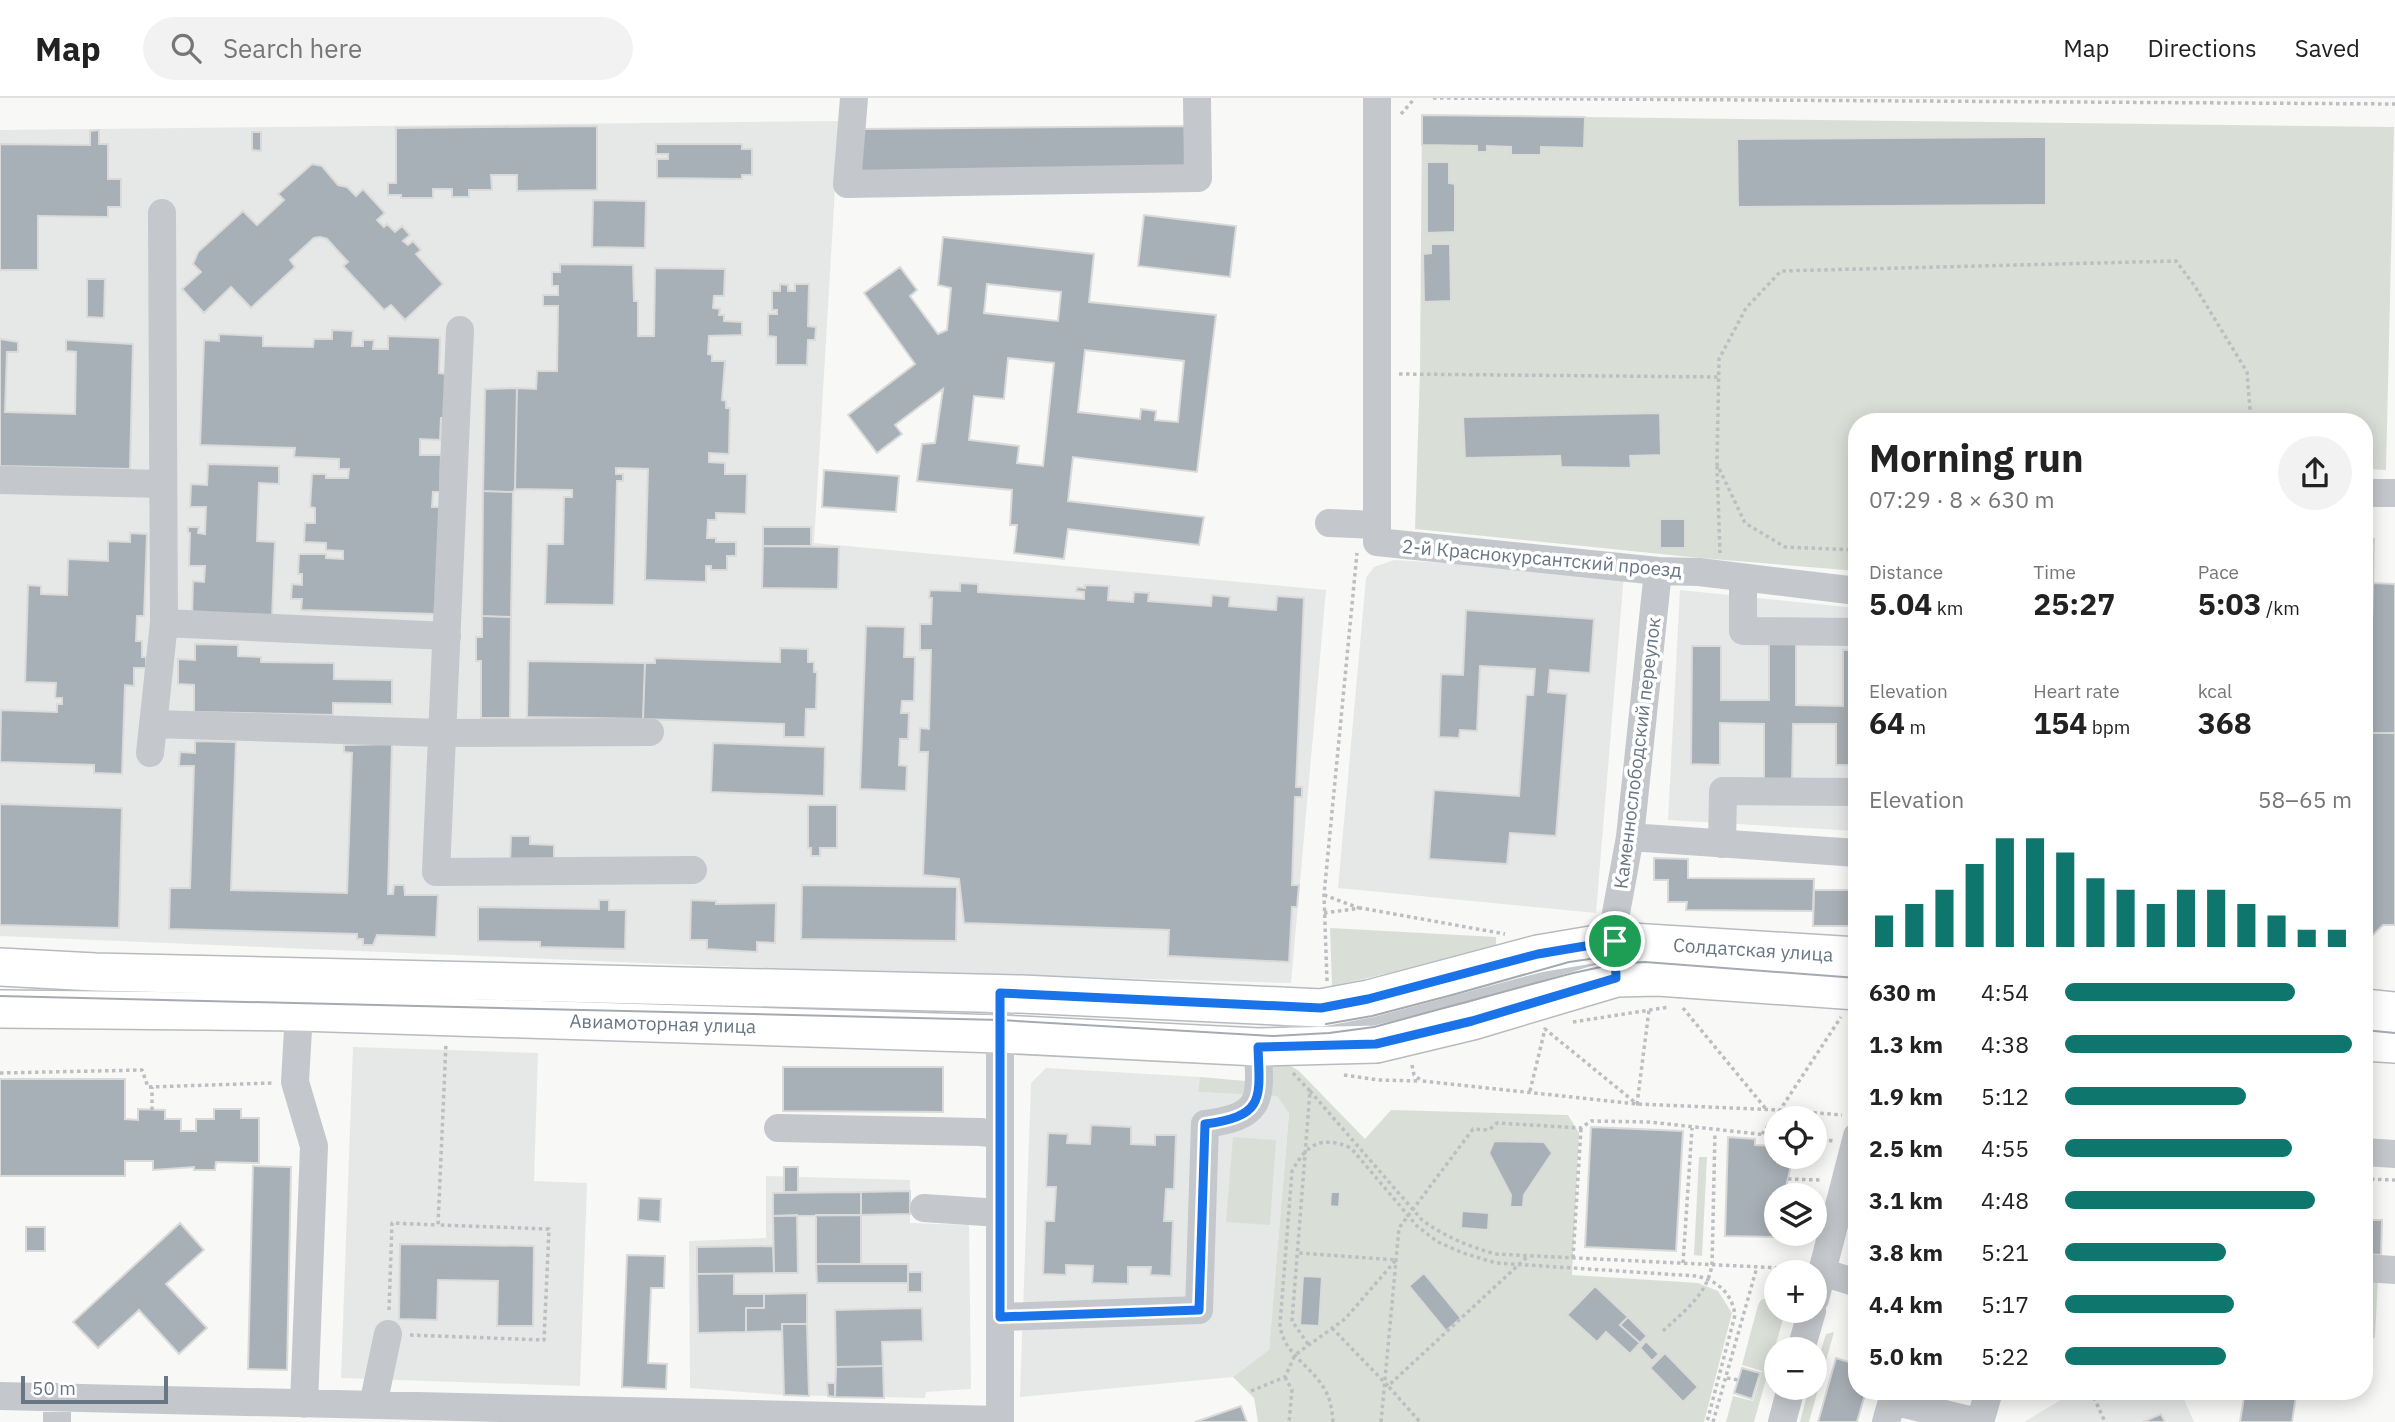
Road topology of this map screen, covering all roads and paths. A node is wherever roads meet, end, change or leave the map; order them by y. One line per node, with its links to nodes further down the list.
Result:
1 (853, 98): 2 (street)
2 (1197, 98)
3 (1377, 98): 19 (street, 2-й Краснокурсантский проезд)
4 (1415, 98): 7 (path)
5 (1433, 98): 6 (path)
6 (2395, 104)
7 (1401, 114)
8 (162, 213): 15 (street)
9 (460, 330): 28 (street)
10 (1394, 374): 11 (path)
11 (1718, 377): 12 (path); 13 (path)
12 (2249, 413)
13 (1717, 464): 20 (path); 21 (path)
14 (0, 480): 15 (street)
15 (162, 484): 26 (street)
16 (2373, 493): 17 (street)
17 (2395, 493)
18 (1329, 523): 19 (street)
19 (1377, 525): 23 (street, 2-й Краснокурсантский проезд)
20 (1848, 550)
21 (1720, 559)
22 (1354, 567): 38 (path)
23 (1658, 570): 24 (street, 2-й Краснокурсантский проезд); 34 (street, Каменнослободский переулок)
24 (1743, 578): 25 (street, 2-й Краснокурсантский проезд); 27 (street)
25 (1848, 590)
26 (164, 623): 28 (street); 29 (street)
27 (1848, 632)
28 (447, 636): 31 (street)
29 (155, 724): 31 (street); 32 (street)
30 (650, 732): 31 (street)
31 (440, 733): 37 (street)
32 (150, 753)
33 (1848, 792): 35 (street)
34 (1630, 837): 35 (street); 42 (street, Каменнослободский переулок)
35 (1722, 844): 36 (street)
36 (1848, 852)
37 (693, 870)
38 (1324, 895): 39 (path); 40 (path)
39 (1361, 908): 40 (path); 41 (path)
40 (1324, 913): 47 (path)
41 (1506, 934)
42 (1615, 941): 43 (main road, Солдатская улица); 45 (street, Каменнослободский переулок); 47 (main road, Солдатская улица); 51 (street)
43 (1848, 955)
44 (0, 967): 46 (main road, Авиамоторная улица)
45 (1616, 978): 48 (main road, Солдатская улица); 69 (main road, Солдатская улица)
46 (1000, 993): 51 (main road, Авиамоторная улица); 63 (street)
47 (1324, 996): 51 (main road, Авиамоторная улица)
48 (1848, 1000)
49 (1693, 1003): 78 (path)
50 (1848, 1004): 77 (path)
51 (1270, 1006)
52 (1670, 1007): 55 (path)
53 (0, 1009): 57 (main road, Авиамоторная улица)
54 (2373, 1009): 56 (main road)
55 (1649, 1010): 58 (path); 76 (path)
56 (2395, 1011)
57 (299, 1013): 63 (main road, Авиамоторная улица); 72 (street)
58 (1573, 1022)
59 (2373, 1025): 61 (street)
60 (1552, 1026): 62 (path)
61 (2395, 1027)
62 (1545, 1029): 75 (path); 76 (path)
63 (999, 1034): 67 (main road, Авиамоторная улица); 88 (street)
64 (446, 1043): 101 (path)
65 (2373, 1043): 66 (main road)
66 (2395, 1044)
67 (1273, 1057): 69 (main road, Авиамоторная улица); 69 (path); 117 (street)
68 (1412, 1062): 71 (path)
69 (1323, 1063): 71 (path)
70 (0, 1073): 73 (path)
71 (1422, 1081): 75 (path)
72 (295, 1082): 73 (path); 131 (street)
73 (152, 1087): 80 (path)
74 (1310, 1091): 98 (path)
75 (1530, 1091): 76 (path)
76 (1637, 1104): 79 (path)
77 (1783, 1106)
78 (1764, 1107)
79 (1764, 1109)
80 (152, 1110)
81 (1827, 1124): 86 (path)
82 (778, 1128): 88 (street)
83 (1581, 1128): 84 (path); 98 (path); 104 (path)
84 (1692, 1128): 85 (path); 107 (path)
85 (1715, 1130): 89 (path); 109 (path)
86 (1845, 1130): 90 (path); 106 (street)
87 (1764, 1131): 89 (path)
88 (1000, 1134): 99 (street)
89 (1762, 1134)
90 (1827, 1135)
91 (2373, 1153): 92 (street)
92 (2395, 1154)
93 (1788, 1178): 95 (path)
94 (2373, 1179): 96 (path)
95 (1824, 1180)
96 (2395, 1180)
97 (924, 1208): 99 (street)
98 (1413, 1210): 100 (path); 103 (path)
99 (1000, 1213): 117 (street)
100 (1408, 1216): 105 (path); 108 (path); 121 (path)
101 (438, 1225): 120 (path); 120 (path)
102 (1298, 1253): 105 (path)
103 (1528, 1256): 104 (path); 108 (path)
104 (1573, 1258): 107 (path)
105 (1396, 1260): 118 (path); 125 (path)
106 (1817, 1260)
107 (1683, 1264): 109 (path)
108 (1519, 1265): 114 (path); 125 (path)
109 (1713, 1265): 110 (path); 114 (path)
110 (1757, 1267): 111 (path); 123 (path)
111 (1764, 1269)
112 (2373, 1269): 113 (street)
113 (2395, 1270)
114 (1710, 1280): 119 (path); 140 (path)
115 (1827, 1281): 116 (street)
116 (1848, 1282)
117 (1000, 1317): 135 (street)
118 (1332, 1328): 121 (path); 125 (path)
119 (1663, 1331)
120 (388, 1334): 132 (street)
121 (1295, 1355): 122 (path); 137 (path)
122 (1285, 1377): 126 (path); 136 (path)
123 (1727, 1378): 124 (path); 141 (path)
124 (1738, 1380)
125 (1387, 1385): 138 (path); 139 (path)
126 (1251, 1391)
127 (0, 1396): 133 (street)
128 (1788, 1400): 142 (street)
129 (1986, 1400): 144 (street)
130 (2095, 1400): 145 (path)
131 (304, 1404): 132 (street); 133 (street)
132 (373, 1405): 134 (street)
133 (57, 1410)
134 (553, 1416): 135 (street)
135 (1000, 1421)
136 (1289, 1422)
137 (1333, 1422)
138 (1381, 1422)
139 (1420, 1422)
140 (1707, 1422)
141 (1713, 1422)
142 (1782, 1422)
143 (1886, 1422): 144 (street)
144 (1979, 1422)
145 (2105, 1422)

